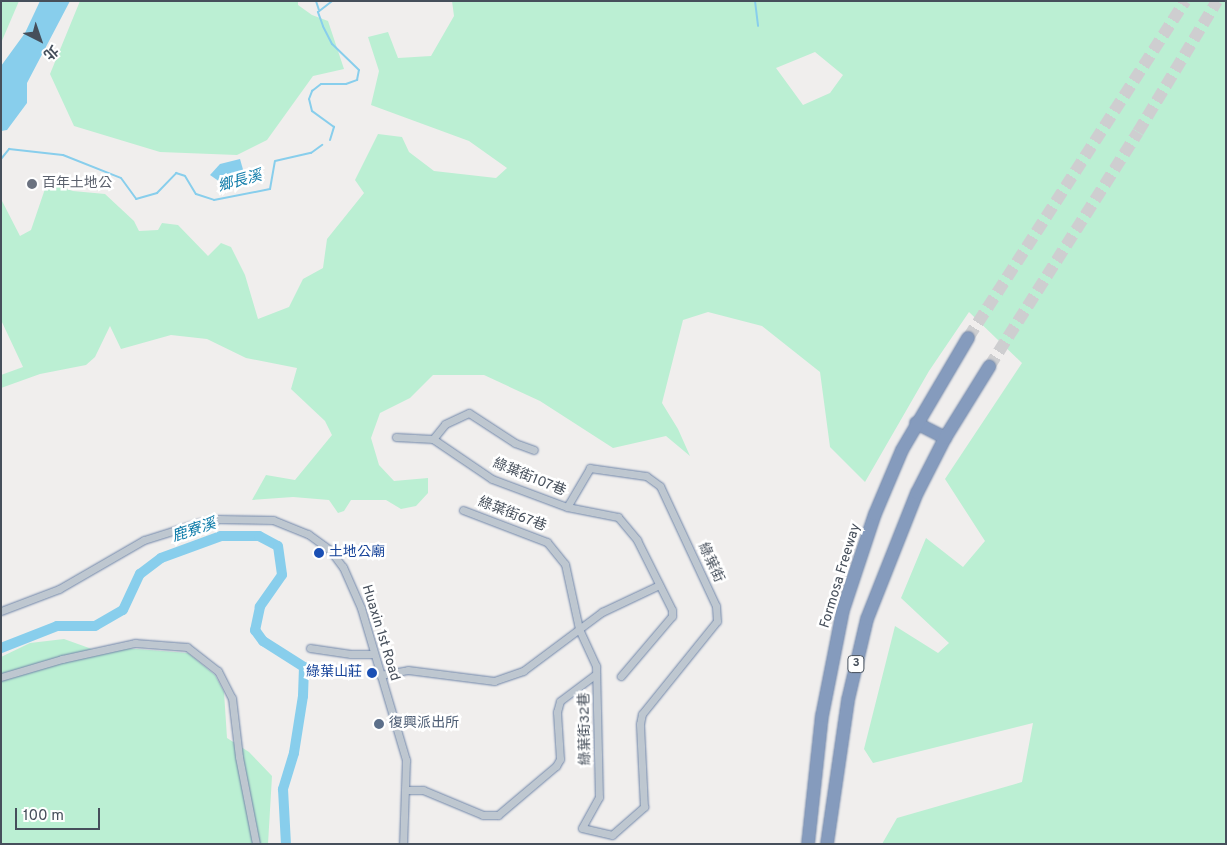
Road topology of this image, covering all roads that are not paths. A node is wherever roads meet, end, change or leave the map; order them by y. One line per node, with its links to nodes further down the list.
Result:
1 (968, 338): 3 (highway, Formosa Freeway / 3)
2 (989, 367): 5 (highway, 3)
3 (916, 423): 5 (highway); 23 (highway, Formosa Freeway / 3)
4 (396, 437): 6 (street)
5 (945, 438): 24 (highway, 3)
6 (433, 439): 7 (street, 綠葉街107巷); 8 (street, 綠葉街107巷)
7 (534, 450)
8 (567, 507): 10 (street); 20 (street, 綠葉街)
9 (463, 510): 12 (street, 綠葉街67巷)
10 (659, 585): 12 (street); 17 (street)
11 (1, 612): 14 (street, Huaxin 1st Road)
12 (579, 629): 15 (street, 綠葉街32巷); 16 (street)
13 (310, 648): 14 (street)
14 (374, 654): 16 (street, Huaxin 1st Road)
15 (596, 674): 19 (street); 20 (street, 綠葉街32巷)
16 (380, 675): 19 (street, Huaxin 1st Road)
17 (621, 676)
18 (1, 677): 21 (street)
19 (406, 790): 22 (street, Huaxin 1st Road)
20 (582, 828)
21 (256, 844)
22 (403, 844)
23 (808, 844)
24 (826, 844)

